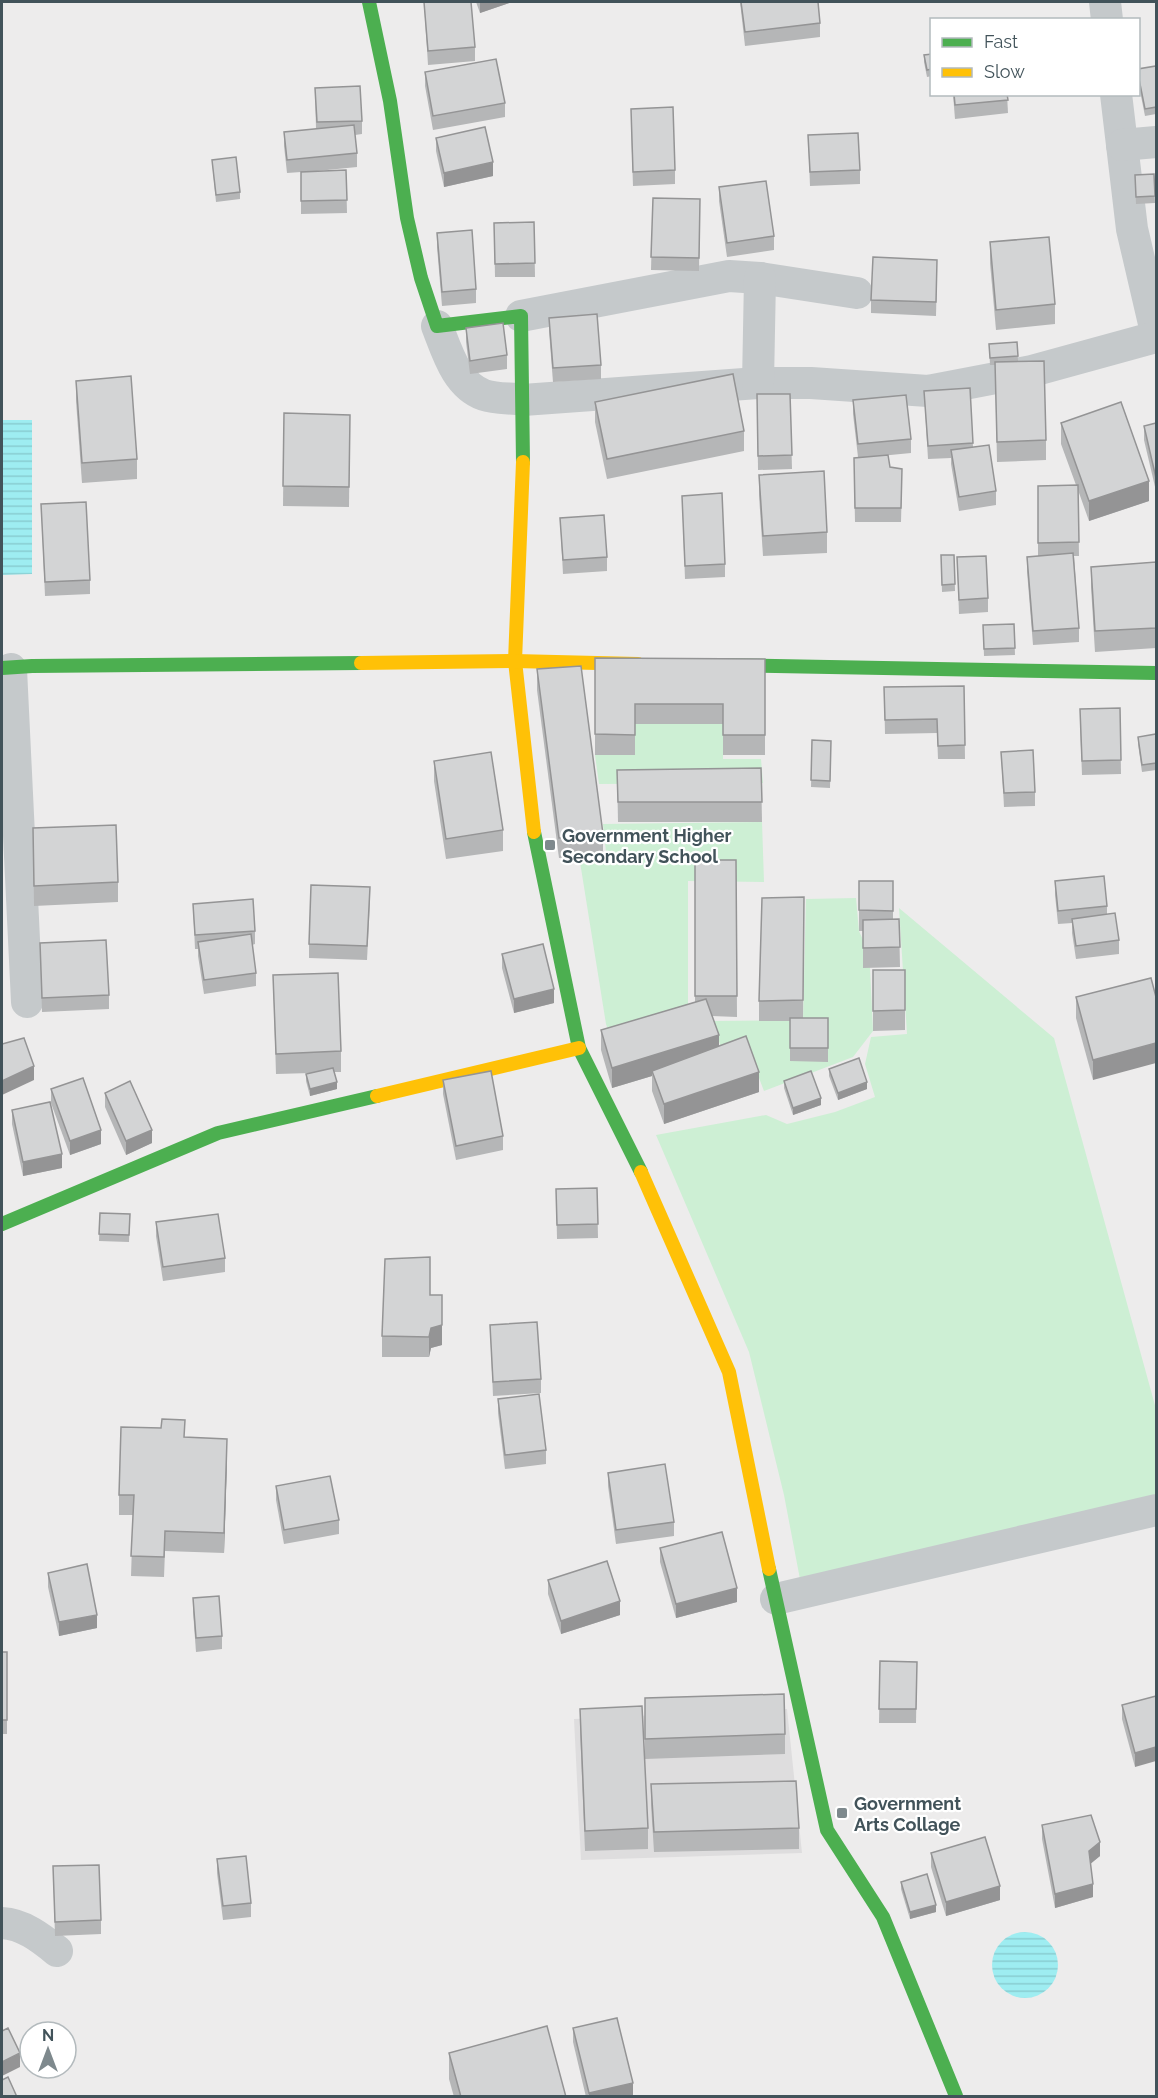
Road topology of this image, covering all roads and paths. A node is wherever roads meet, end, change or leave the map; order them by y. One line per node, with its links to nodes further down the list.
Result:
1 (369, 2): 10 (street)
2 (1105, 2): 3 (street)
3 (1107, 18)
4 (1116, 96): 6 (street)
5 (1156, 142): 6 (street)
6 (1122, 145): 11 (street)
7 (760, 278): 8 (street); 9 (street); 12 (street)
8 (857, 293)
9 (521, 316): 10 (street); 13 (street)
10 (437, 326): 13 (street)
11 (1156, 334): 12 (street)
12 (758, 383): 13 (street)
13 (523, 400): 14 (street)
14 (515, 661): 15 (street); 17 (street); 20 (street)
15 (657, 664)
16 (705, 665): 18 (street)
17 (6, 668): 19 (street)
18 (1156, 674)
19 (27, 1002)
20 (579, 1048): 21 (street); 23 (street)
21 (2, 1224)
22 (1156, 1510): 23 (street)
23 (776, 1599): 26 (street)
24 (2, 1923): 25 (street)
25 (57, 1951)
26 (956, 2097)

